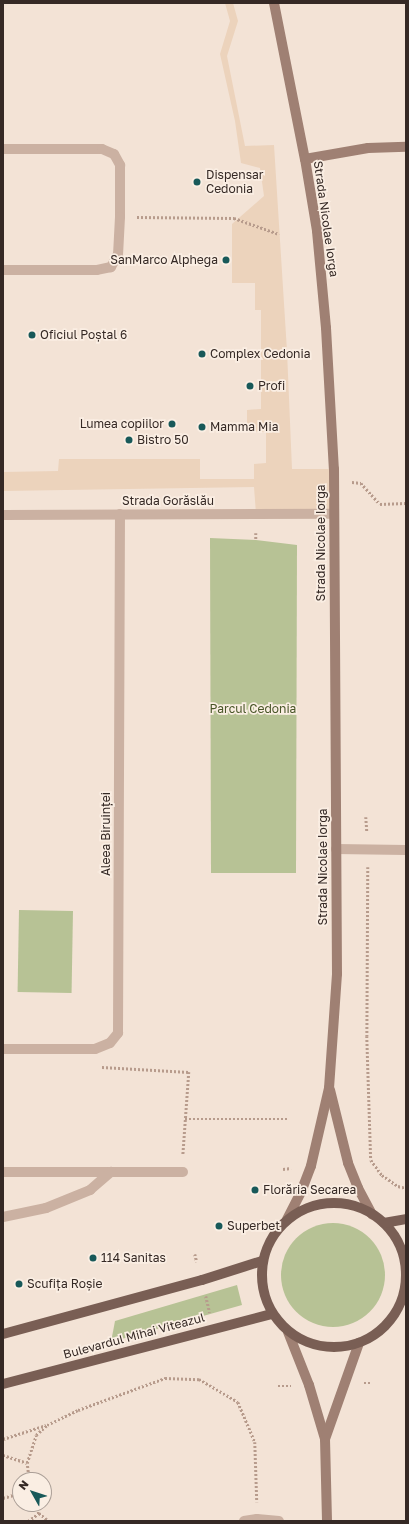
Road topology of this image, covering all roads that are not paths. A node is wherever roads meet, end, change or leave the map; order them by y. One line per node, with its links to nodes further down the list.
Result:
1 (274, 3): 4 (main road, Strada Nicolae Iorga)
2 (406, 147): 4 (main road)
3 (3, 149): 5 (street)
4 (305, 159): 7 (main road, Strada Nicolae Iorga)
5 (3, 270)
6 (120, 514): 7 (street, Strada Gorăslău); 8 (street, Strada Gorăslău); 11 (street, Aleea Biruinței)
7 (334, 514): 9 (main road, Strada Nicolae Iorga)
8 (3, 515)
9 (336, 849): 10 (street); 12 (main road, Strada Nicolae Iorga)
10 (406, 850)
11 (3, 1049)
12 (329, 1088): 16 (main road, Strada Nicolae Iorga); 19 (main road, Strada Nicolae Iorga)
13 (3, 1172): 14 (street)
14 (111, 1172): 15 (street); 17 (street)
15 (183, 1172)
16 (372, 1214): 19 (main road); 20 (main road)
17 (3, 1216)
18 (406, 1219): 20 (main road)
19 (287, 1220): 21 (main road)
20 (384, 1223): 22 (main road)
21 (262, 1261): 23 (main road); 25 (main road)
22 (405, 1290): 26 (main road)
23 (272, 1314): 24 (main road); 27 (main road, Bulevardul Mihai Viteazul)
24 (288, 1332): 26 (main road); 28 (main road)
25 (3, 1334)
26 (359, 1343): 28 (main road)
27 (3, 1384)
28 (325, 1439): 31 (main road)
29 (244, 1521): 30 (street)
30 (279, 1521)
31 (327, 1521)

